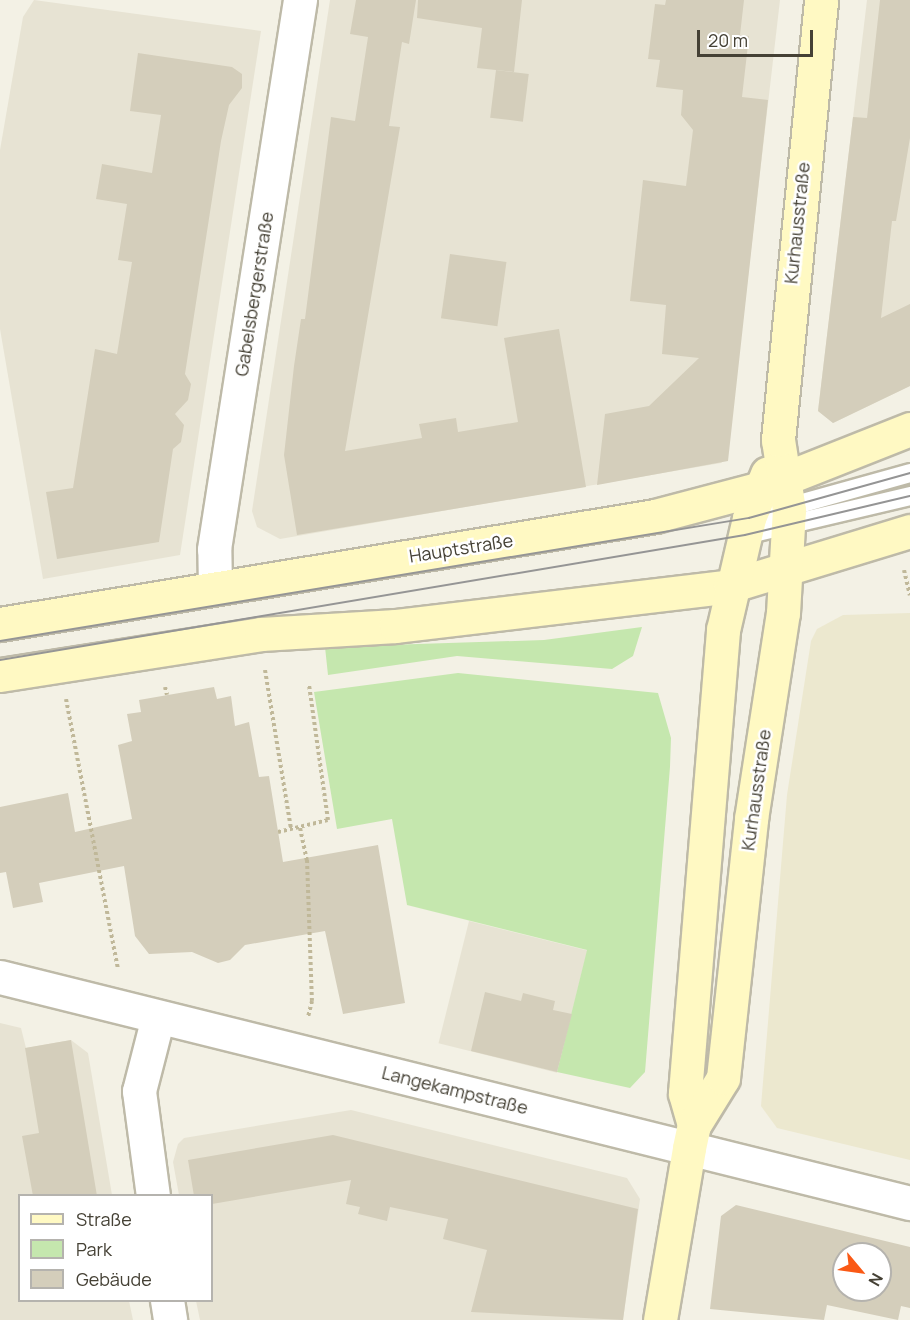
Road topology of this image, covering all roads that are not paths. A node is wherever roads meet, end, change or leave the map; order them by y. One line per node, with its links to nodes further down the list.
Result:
1 (300, 0): 10 (street, Gabelsbergerstraße)
2 (821, 0): 6 (street, Kurhausstraße)
3 (910, 429): 6 (street, Hauptstraße)
4 (910, 473): 6 (lane)
5 (910, 496): 6 (lane)
6 (770, 509): 8 (street, Kurhausstraße); 9 (street, Kurhausstraße); 10 (street, Hauptstraße)
7 (910, 531): 8 (street)
8 (788, 572): 9 (street); 15 (street, Kurhausstraße)
9 (730, 586): 12 (street); 15 (street, Kurhausstraße)
10 (215, 588): 11 (street, Hauptstraße)
11 (0, 624)
12 (0, 675)
13 (0, 977): 14 (street, Langekampstraße)
14 (158, 1017): 15 (street, Langekampstraße); 16 (street)
15 (691, 1137): 17 (street, Langekampstraße); 20 (street, Kurhausstraße)
16 (153, 1194)
17 (910, 1203)
18 (167, 1302): 19 (street)
19 (170, 1320)
20 (660, 1320)

